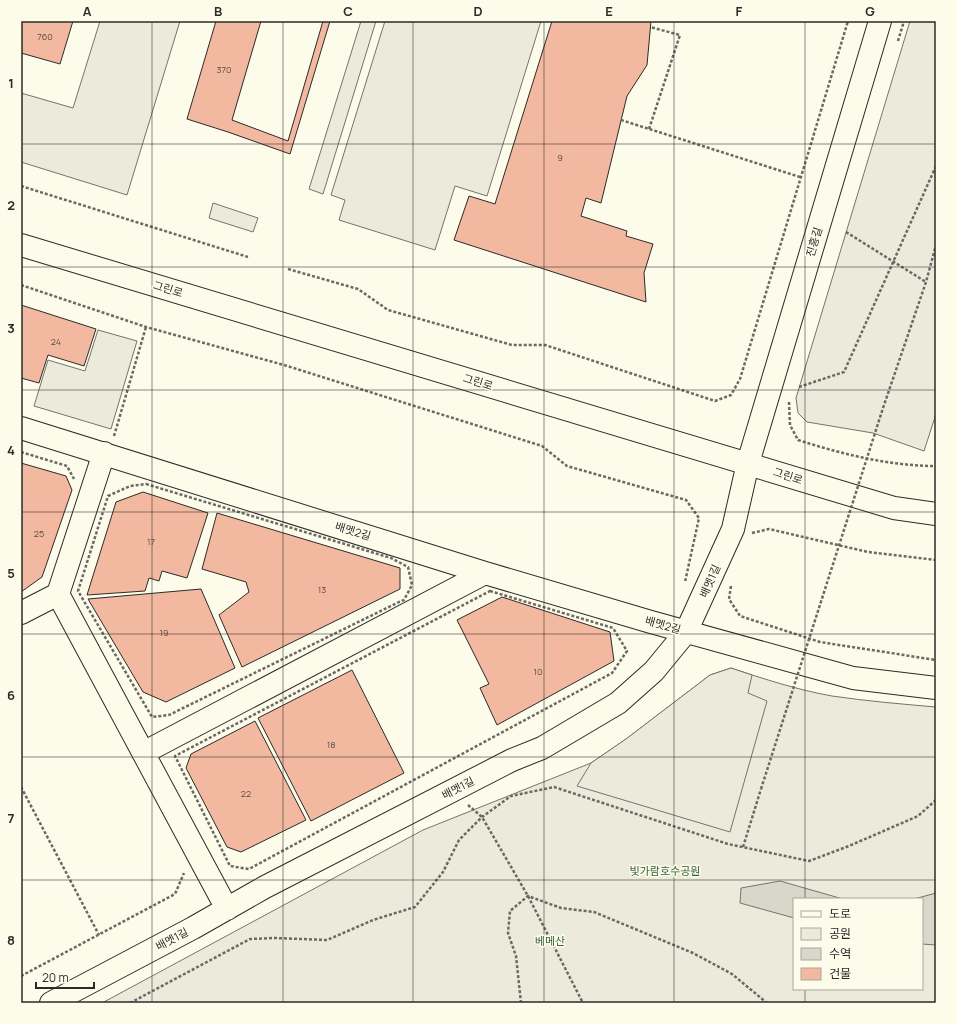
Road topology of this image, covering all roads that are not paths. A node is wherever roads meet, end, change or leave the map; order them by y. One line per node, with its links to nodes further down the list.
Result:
1 (880, 21): 5 (street, 진흥길)
2 (21, 245): 5 (street, 그린로)
3 (21, 428): 4 (street, 배멧2길)
4 (105, 444): 7 (street, 배멧2길); 8 (street)
5 (748, 463): 6 (street, 그린로); 10 (street, 배멧1길)
6 (936, 514)
7 (485, 573): 10 (street, 배멧2길); 12 (street)
8 (58, 594): 9 (street); 12 (street)
9 (21, 613)
10 (686, 632): 11 (street); 13 (street, 배멧1길)
11 (936, 688)
12 (143, 753): 13 (street)
13 (227, 909): 14 (street, 배멧1길)
14 (51, 1003)

